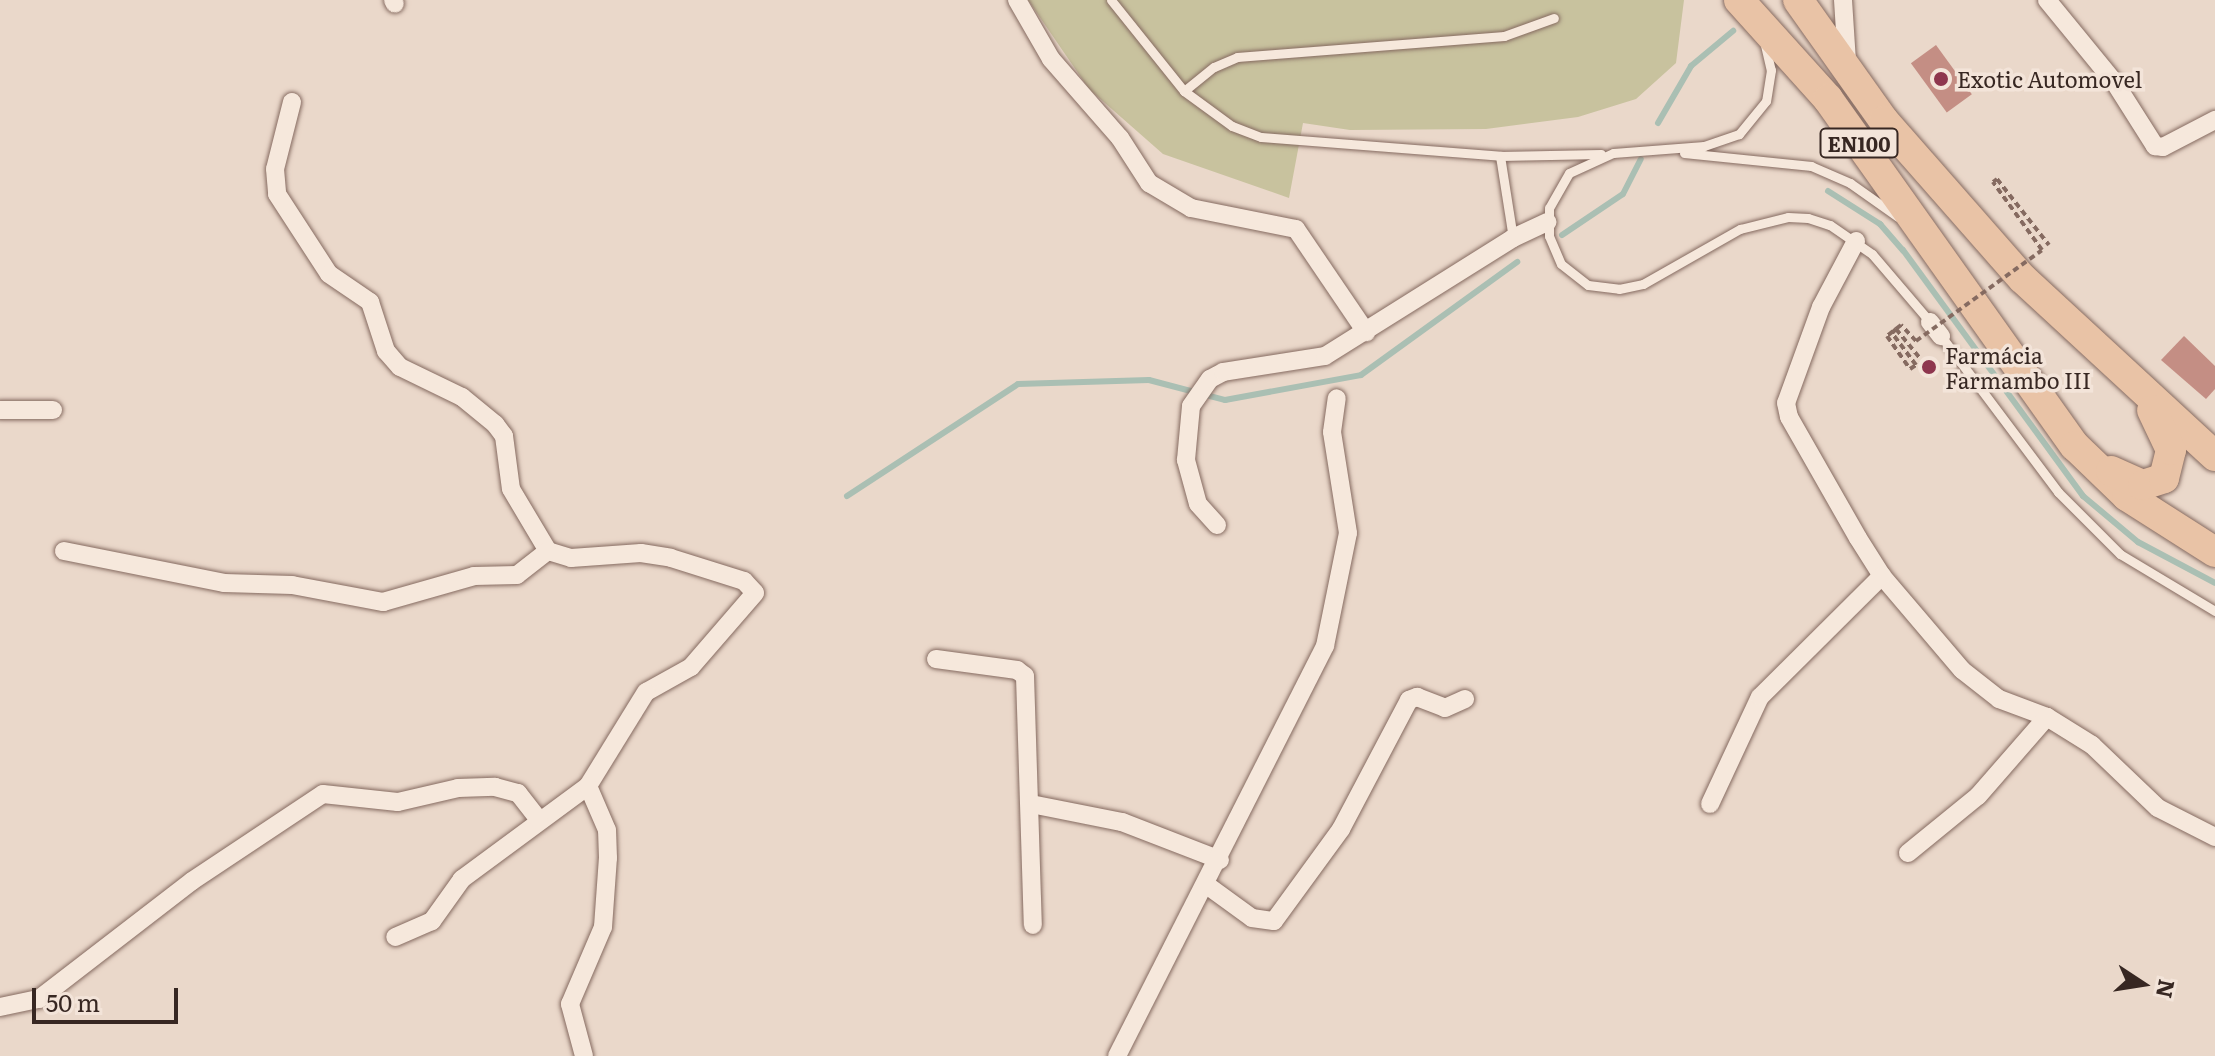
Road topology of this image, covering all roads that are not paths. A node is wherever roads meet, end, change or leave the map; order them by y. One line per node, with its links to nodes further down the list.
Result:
1 (1017, 0): 19 (street)
2 (1111, 0): 9 (lane)
3 (1737, 0): 12 (lane); 18 (main road, EN100)
4 (1798, 0): 8 (main road, EN100)
5 (1843, 0): 8 (street)
6 (2047, 0): 11 (street)
7 (1554, 18): 9 (lane)
8 (1847, 69): 20 (main road, EN100)
9 (1184, 91): 14 (lane)
10 (292, 102): 28 (street)
11 (2215, 120)
12 (1653, 151): 13 (lane); 18 (lane)
13 (1613, 153): 14 (lane); 15 (lane)
14 (1500, 156): 16 (lane)
15 (1548, 222): 16 (street); 17 (lane)
16 (1513, 238): 19 (street)
17 (1856, 241): 30 (street); 31 (lane)
18 (1950, 274): 24 (main road, EN100)
19 (1366, 332): 26 (street)
20 (2135, 386): 24 (main road); 25 (main road, EN100)
21 (1337, 398): 41 (street)
22 (0, 410): 23 (street)
23 (53, 410)
24 (2075, 446): 29 (main road, EN100)
25 (2215, 456)
26 (1217, 525)
27 (64, 551): 28 (street)
28 (548, 551): 35 (street)
29 (2215, 552)
30 (1882, 576): 34 (street); 37 (street)
31 (2215, 611)
32 (936, 659): 36 (street)
33 (1465, 699): 42 (street)
34 (2047, 717): 39 (street); 40 (street)
35 (588, 786): 38 (street); 46 (street)
36 (1031, 804): 41 (street); 43 (street)
37 (1710, 804)
38 (539, 820): 44 (street); 45 (street)
39 (2215, 837)
40 (1908, 853)
41 (1220, 860): 42 (street)
42 (1208, 886): 47 (street)
43 (1033, 925)
44 (395, 937)
45 (0, 1007)
46 (584, 1056)
47 (1117, 1056)

